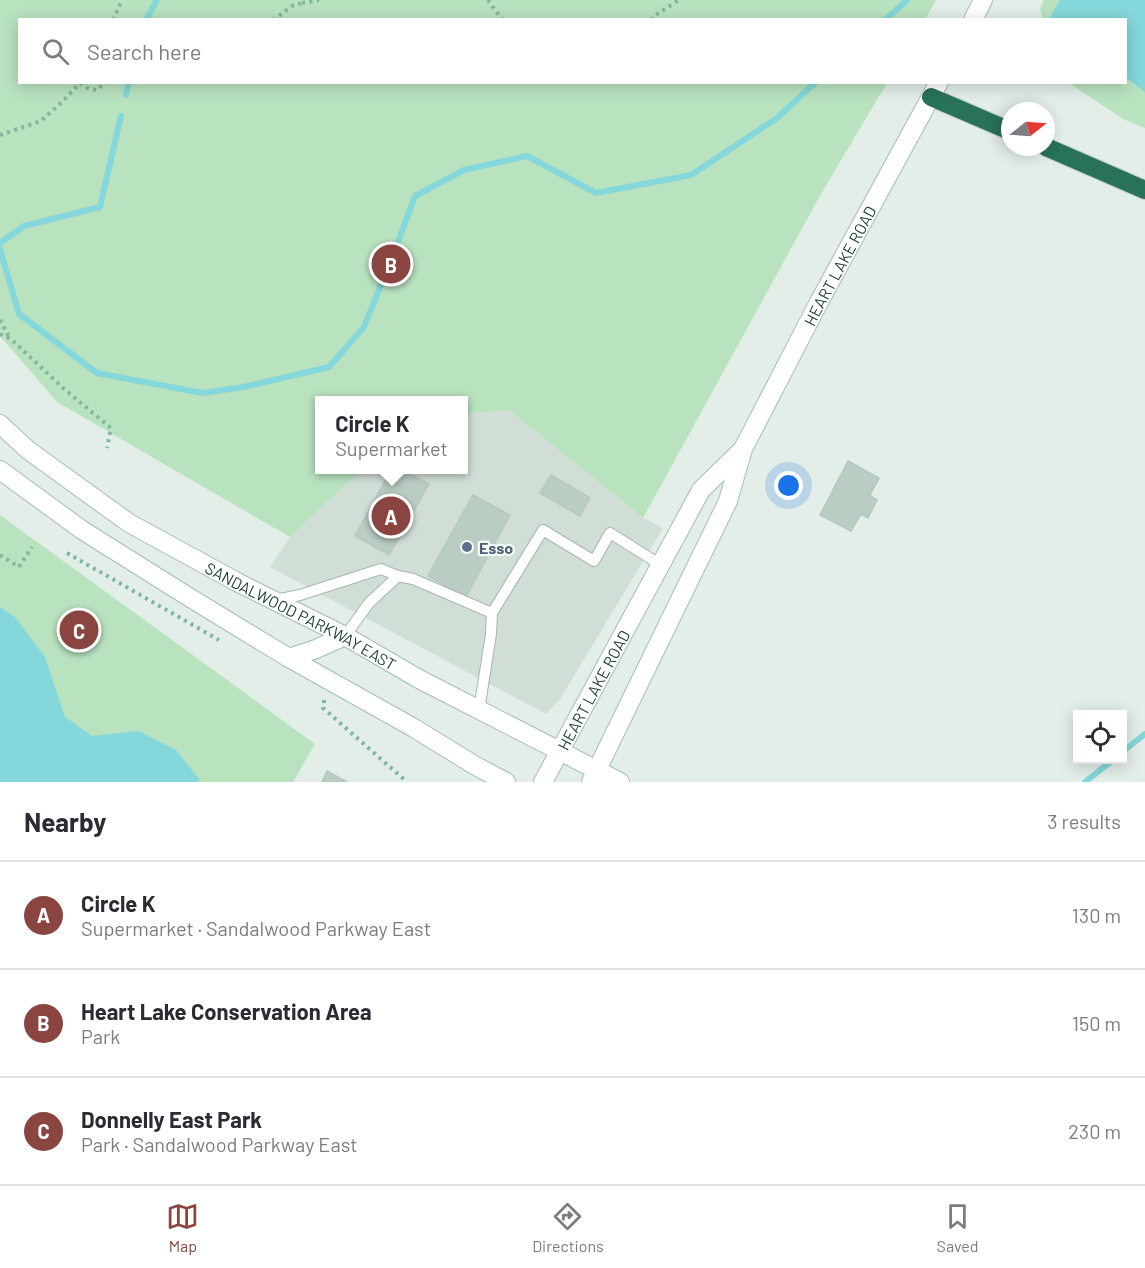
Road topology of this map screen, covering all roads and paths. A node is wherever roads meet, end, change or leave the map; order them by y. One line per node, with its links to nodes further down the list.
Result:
1 (123, 0): 9 (path)
2 (319, 0): 7 (path)
3 (481, 0): 8 (path)
4 (488, 0): 8 (path)
5 (680, 0): 12 (path)
6 (983, 0): 13 (main road)
7 (302, 2): 10 (path)
8 (491, 5): 11 (path)
9 (114, 18)
10 (276, 18)
11 (501, 18)
12 (652, 18)
13 (974, 18)
14 (80, 84): 19 (path)
15 (82, 84): 16 (path)
16 (102, 84)
17 (935, 90): 18 (highway); 27 (main road, HEART LAKE ROAD)
18 (1001, 126)
19 (0, 135)
20 (1055, 151): 21 (highway)
21 (1145, 189)
22 (0, 320): 24 (path)
23 (0, 334): 24 (path)
24 (10, 339): 26 (path)
25 (0, 424): 33 (main road, SANDALWOOD PARKWAY EAST)
26 (107, 448)
27 (743, 449): 31 (main road, HEART LAKE ROAD); 41 (main road, HEART LAKE ROAD)
28 (0, 470): 36 (main road)
29 (32, 547): 30 (path)
30 (0, 555)
31 (661, 566): 34 (lane); 39 (main road, HEART LAKE ROAD)
32 (398, 576): 33 (lane); 34 (lane); 35 (lane)
33 (274, 601): 35 (main road, SANDALWOOD PARKWAY EAST)
34 (492, 614): 38 (lane)
35 (345, 636): 36 (main road); 38 (main road, SANDALWOOD PARKWAY EAST)
36 (289, 658): 40 (main road)
37 (324, 700): 42 (path)
38 (479, 710): 39 (main road, SANDALWOOD PARKWAY EAST)
39 (560, 750): 41 (main road, SANDALWOOD PARKWAY EAST); 45 (main road, HEART LAKE ROAD)
40 (474, 765): 43 (main road); 44 (main road)
41 (594, 776): 46 (main road, SANDALWOOD PARKWAY EAST)
42 (407, 782)
43 (484, 782)
44 (506, 782)
45 (543, 782)
46 (620, 782)

